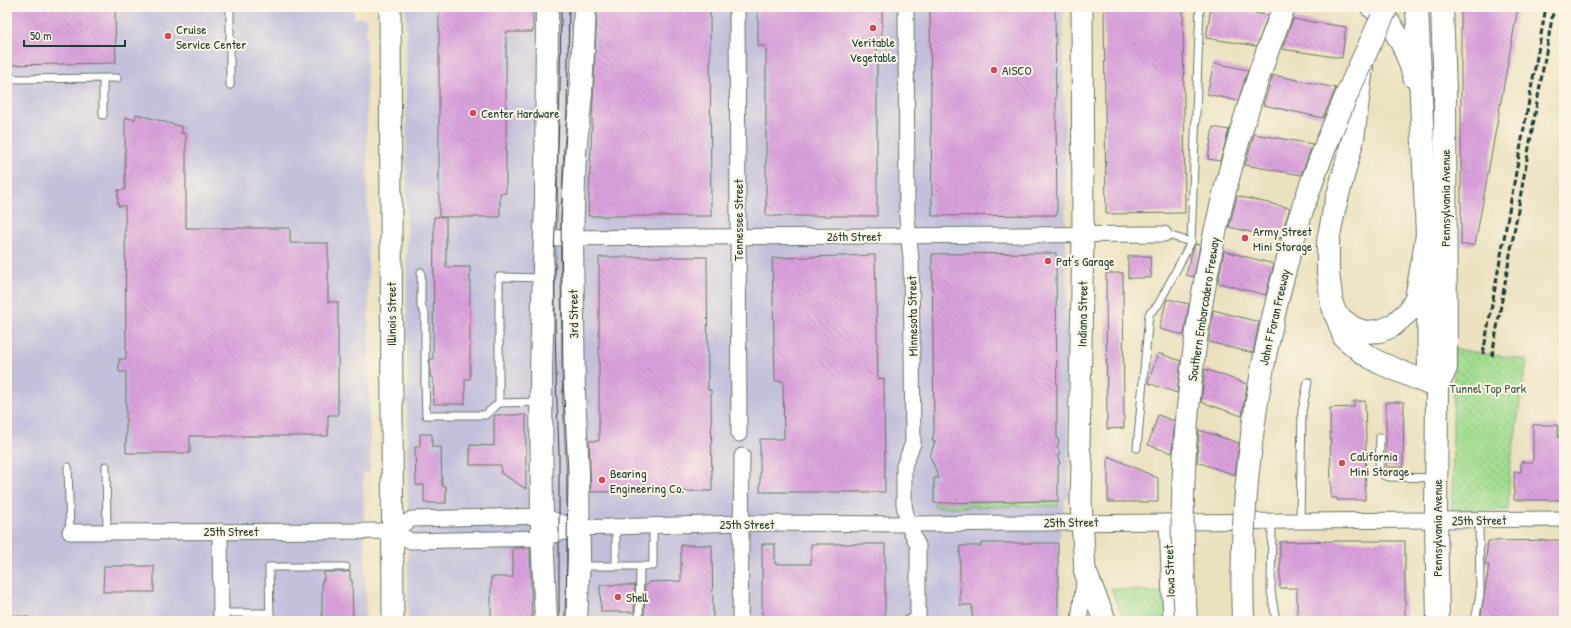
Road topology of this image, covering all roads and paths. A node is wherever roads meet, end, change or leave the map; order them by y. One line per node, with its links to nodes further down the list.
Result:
1 (230, 7): 20 (lane)
2 (390, 7): 59 (street, Illinois Street)
3 (547, 7): 28 (main road)
4 (585, 7): 29 (main road, 3rd Street)
5 (737, 7): 27 (street, Tennessee Street)
6 (906, 7): 26 (street, Minnesota Street)
7 (1082, 7): 24 (street, Indiana Street)
8 (1200, 7): 30 (lane)
9 (1284, 7): 82 (main road, Southern Embarcadero Freeway, bridge)
10 (1372, 7): 21 (main road)
11 (1387, 7): 16 (main road, John F Foran Freeway, bridge)
12 (1417, 7): 21 (main road, Pennsylvania Avenue)
13 (1442, 7): 15 (main road, Pennsylvania Avenue)
14 (1446, 7): 15 (main road)
15 (1443, 32): 35 (main road, Pennsylvania Avenue)
16 (1363, 60): 33 (main road); 83 (main road, John F Foran Freeway, bridge)
17 (117, 78): 19 (lane)
18 (7, 79): 19 (lane)
19 (103, 79): 22 (lane)
20 (230, 84)
21 (1422, 106): 25 (main road, Pennsylvania Avenue)
22 (103, 115)
23 (1164, 234): 24 (street, 26th Street); 30 (lane)
24 (1083, 235): 26 (street, 26th Street); 51 (street, Indiana Street)
25 (1426, 235): 33 (main road); 35 (main road, Pennsylvania Avenue)
26 (909, 236): 27 (street, 26th Street); 54 (street, Minnesota Street)
27 (738, 237): 29 (street, 26th Street); 38 (street, Tennessee Street)
28 (545, 238): 29 (street, 26th Street); 32 (main road)
29 (572, 238): 57 (main road, 3rd Street)
30 (1191, 242): 40 (lane)
31 (421, 272): 36 (lane)
32 (544, 278): 36 (lane); 37 (main road)
33 (1334, 309): 35 (main road)
34 (1308, 382): 48 (lane)
35 (1437, 387): 44 (main road, Pennsylvania Avenue)
36 (499, 402): 37 (lane)
37 (541, 402): 45 (main road)
38 (739, 434)
39 (1380, 437): 44 (lane)
40 (1137, 448)
41 (742, 456): 53 (street)
42 (68, 466): 60 (lane)
43 (106, 466): 61 (lane)
44 (1437, 478): 49 (main road, Pennsylvania Avenue)
45 (541, 516): 57 (street, 25th Street); 59 (street, 25th Street); 62 (main road)
46 (1564, 519): 50 (street, 25th Street)
47 (1272, 521): 48 (street, 25th Street); 52 (street, 25th Street); 84 (lane)
48 (1300, 521): 49 (street, 25th Street)
49 (1436, 521): 50 (street, 25th Street); 85 (main road, Pennsylvania Avenue)
50 (1479, 521): 86 (lane)
51 (1082, 522): 52 (street, 25th Street); 54 (street, 25th Street); 67 (street, Indiana Street)
52 (1168, 522): 81 (street, Iowa Street)
53 (741, 524): 54 (street, 25th Street); 55 (street, 25th Street); 78 (street)
54 (908, 524): 70 (street, Minnesota Street)
55 (653, 526): 56 (street, 25th Street); 65 (lane)
56 (616, 527): 57 (street, 25th Street); 64 (lane)
57 (579, 528): 62 (street, 25th Street); 63 (main road, 3rd Street)
58 (220, 531): 59 (street, 25th Street); 61 (street, 25th Street); 69 (street)
59 (392, 531): 62 (street, 25th Street); 74 (street, Illinois Street)
60 (70, 532): 61 (street, 25th Street)
61 (107, 532)
62 (542, 538): 75 (main road)
63 (578, 566): 64 (lane); 76 (main road, 3rd Street)
64 (616, 566): 65 (lane)
65 (640, 566): 77 (lane)
66 (346, 567): 68 (lane)
67 (1085, 571): 79 (street, Indiana Street); 80 (main road)
68 (270, 613): 69 (lane); 73 (lane)
69 (221, 617)
70 (914, 619)
71 (7, 620): 72 (lane)
72 (27, 621)
73 (270, 621)
74 (393, 621)
75 (546, 621)
76 (576, 621)
77 (639, 621)
78 (740, 621)
79 (1079, 621)
80 (1105, 621)
81 (1171, 621)
82 (1186, 621)
83 (1243, 621)
84 (1276, 621)
85 (1438, 621)
86 (1476, 621)

